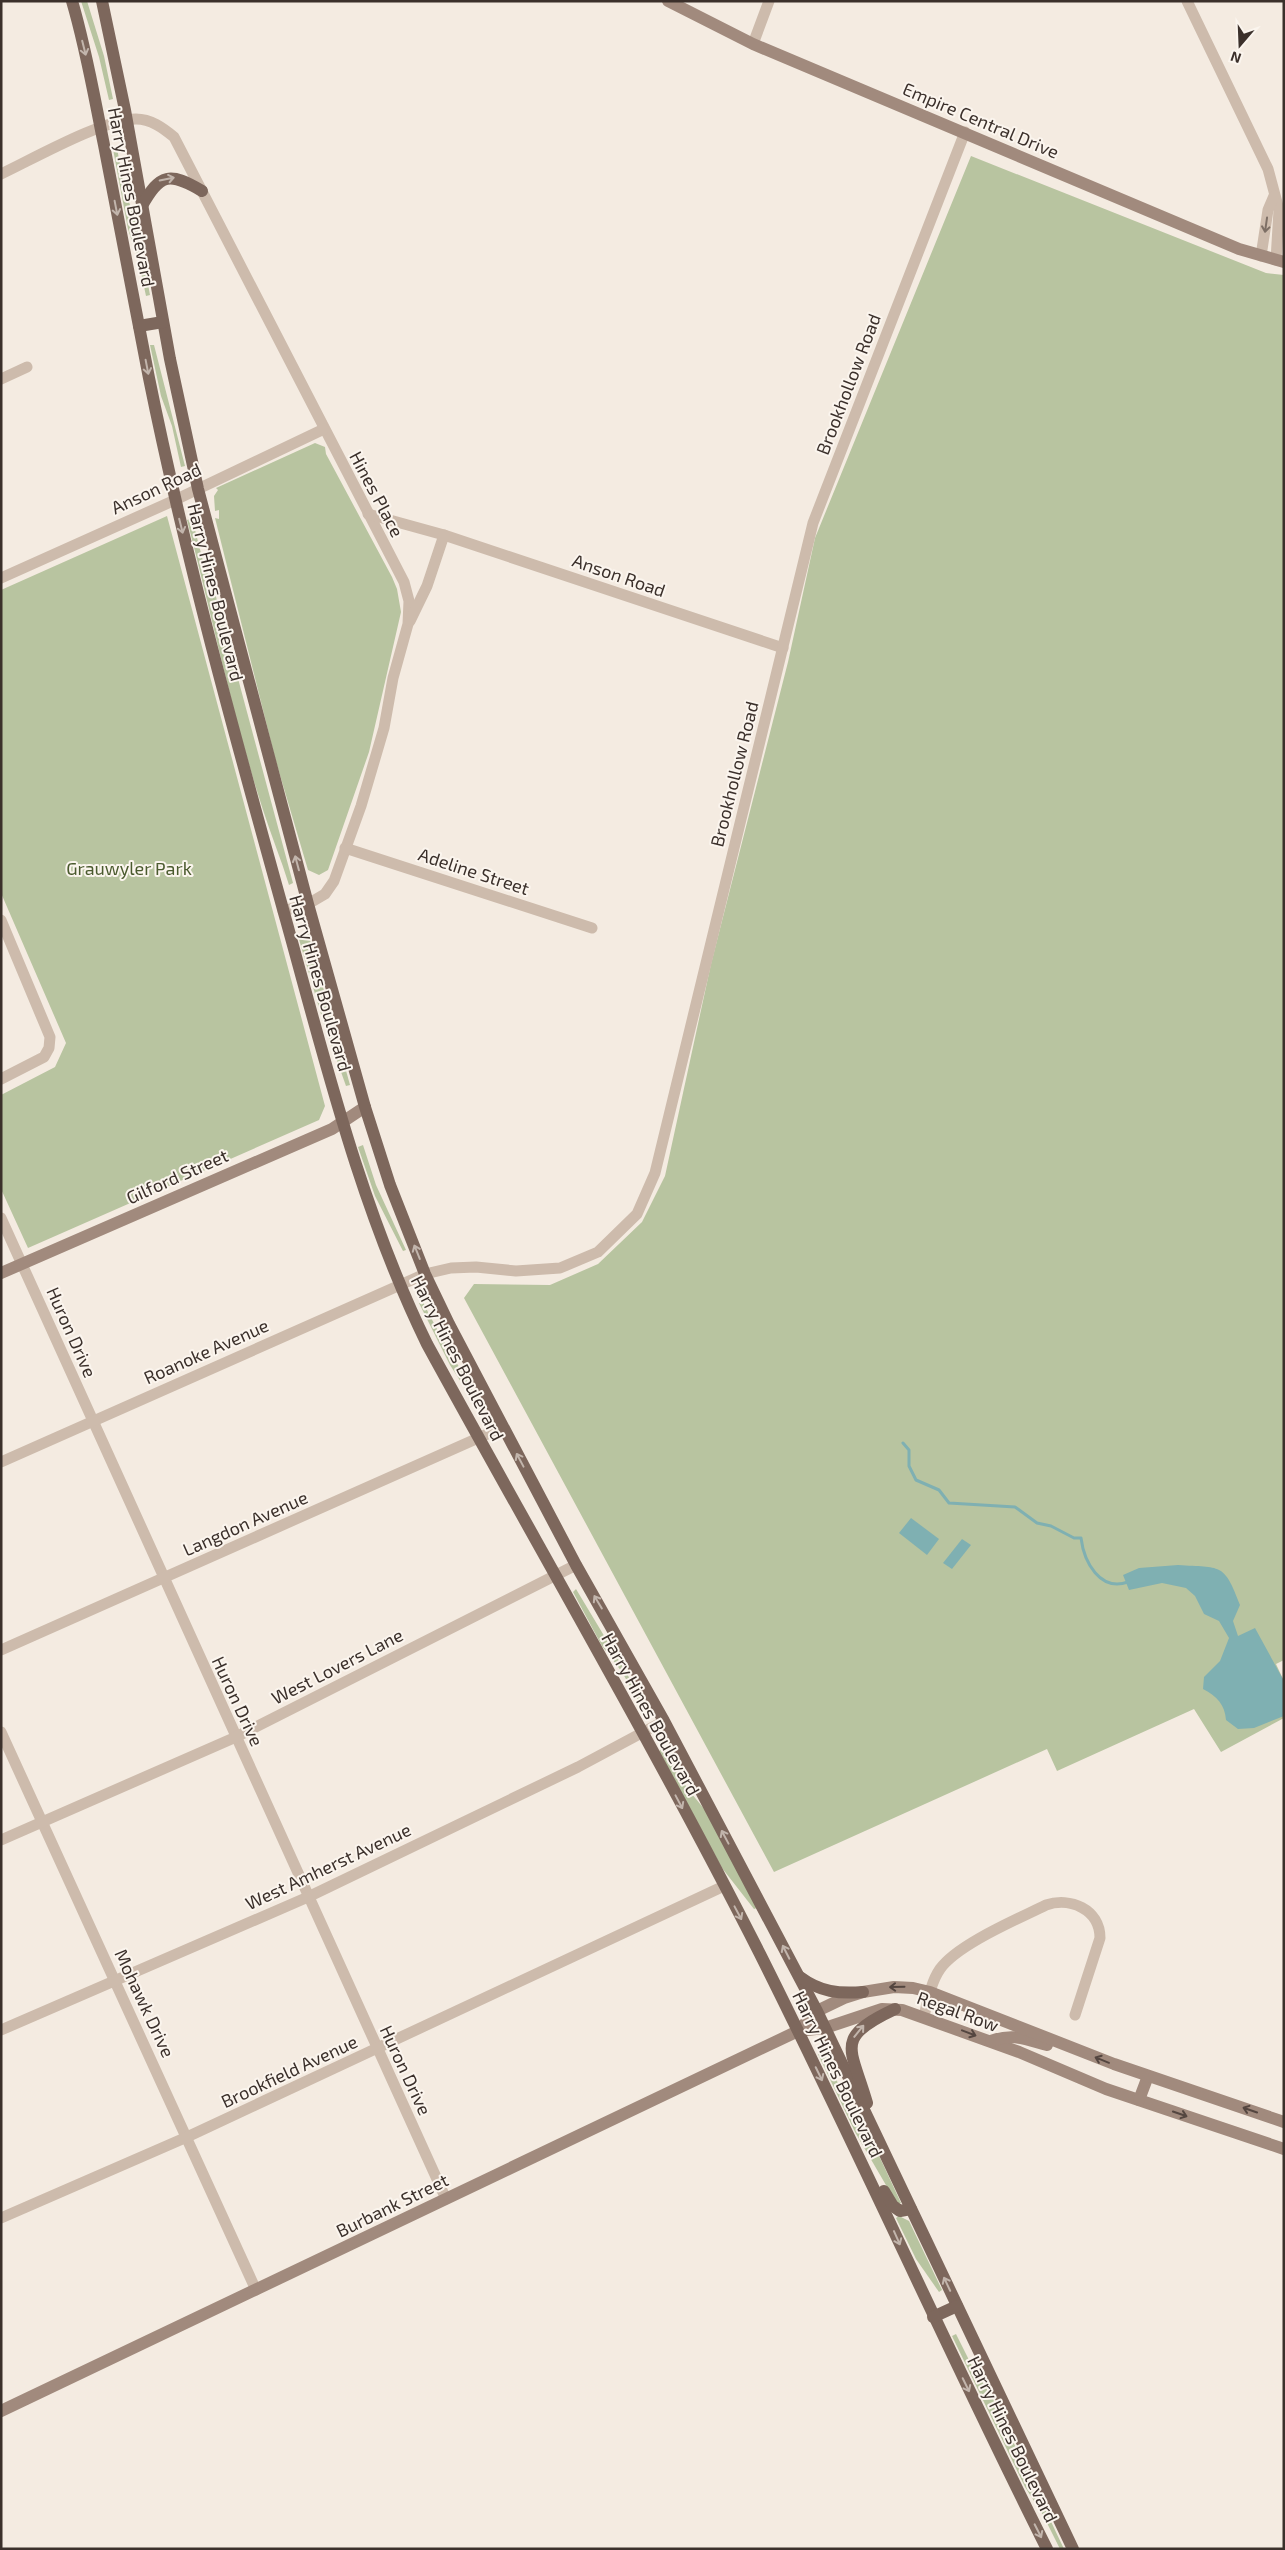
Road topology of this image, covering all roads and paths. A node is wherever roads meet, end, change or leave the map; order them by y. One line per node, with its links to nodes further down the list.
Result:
1 (72, 1): 8 (main road, Harry Hines Boulevard, one-way to 8)
2 (102, 1): 7 (main road, Harry Hines Boulevard)
3 (668, 1): 6 (street, Empire Central Drive)
4 (769, 1): 6 (street)
5 (1187, 1): 12 (street)
6 (753, 44): 9 (street, Empire Central Drive)
7 (127, 120): 8 (street); 11 (street, Hines Place); 13 (main road, Harry Hines Boulevard)
8 (101, 128): 10 (street); 17 (main road, Harry Hines Boulevard, one-way to 17)
9 (965, 132): 14 (street, Empire Central Drive); 27 (street, Brookhollow Road)
10 (1, 174)
11 (202, 191): 13 (main road, one-way to 11); 20 (street, Hines Place)
12 (1274, 196): 14 (street, one-way to 14); 15 (street)
13 (142, 206): 16 (main road, Harry Hines Boulevard)
14 (1260, 256): 15 (street, Empire Central Drive)
15 (1280, 261)
16 (163, 322): 17 (main road); 21 (main road, Harry Hines Boulevard)
17 (139, 326): 22 (main road, Harry Hines Boulevard, one-way to 22)
18 (27, 367): 19 (street)
19 (1, 379)
20 (324, 429): 21 (street, Anson Road); 23 (street, Hines Place)
21 (198, 488): 22 (street, Anson Road); 29 (main road, Harry Hines Boulevard, one-way to 21)
22 (175, 500): 25 (street, Anson Road); 30 (main road, Harry Hines Boulevard, one-way to 30)
23 (368, 514): 24 (street, Anson Road); 26 (street, Hines Place)
24 (444, 536): 26 (street); 27 (street, Anson Road)
25 (1, 578)
26 (408, 624): 28 (street, Hines Place)
27 (783, 648): 39 (street, Brookhollow Road)
28 (345, 848): 29 (street, Hines Place); 32 (street, Adeline Street)
29 (308, 904): 30 (street, Hines Place); 34 (main road, Harry Hines Boulevard)
30 (283, 911): 35 (main road, Harry Hines Boulevard)
31 (2, 924): 33 (street)
32 (592, 928)
33 (1, 1079)
34 (365, 1107): 35 (street, Gilford Street); 39 (main road, Harry Hines Boulevard, one-way to 34)
35 (342, 1123): 37 (street, Gilford Street); 40 (main road, Harry Hines Boulevard)
36 (1, 1218): 37 (street, Huron Drive)
37 (22, 1263): 38 (street, Gilford Street); 41 (street, Huron Drive)
38 (1, 1273)
39 (425, 1274): 40 (street, Roanoke Avenue); 42 (main road, Harry Hines Boulevard)
40 (401, 1285): 41 (street, Roanoke Avenue); 43 (main road, Harry Hines Boulevard)
41 (93, 1420): 44 (street, Roanoke Avenue); 47 (street, Huron Drive)
42 (503, 1428): 43 (street, Langdon Avenue); 45 (main road, Harry Hines Boulevard, one-way to 42)
43 (479, 1439): 46 (main road, Harry Hines Boulevard); 47 (street, Langdon Avenue)
44 (1, 1462)
45 (576, 1565): 46 (street, West Lovers Lane); 49 (main road, Harry Hines Boulevard, one-way to 45)
46 (555, 1576): 51 (main road, Harry Hines Boulevard); 52 (street, West Lovers Lane)
47 (164, 1579): 48 (street, Langdon Avenue); 52 (street, Huron Drive)
48 (1, 1650)
49 (664, 1721): 51 (street, West Amherst Avenue); 57 (main road, Harry Hines Boulevard, one-way to 49)
50 (1, 1732): 53 (street, Mohawk Drive)
51 (643, 1732): 55 (main road, Harry Hines Boulevard, one-way to 55); 56 (street, West Amherst Avenue)
52 (236, 1737): 53 (street, West Lovers Lane); 56 (street, Huron Drive)
53 (42, 1823): 54 (street, West Lovers Lane); 58 (street, Mohawk Drive)
54 (1, 1840)
55 (724, 1886): 67 (main road, Harry Hines Boulevard, one-way to 67); 70 (street, Brookfield Avenue)
56 (308, 1897): 58 (street, West Amherst Avenue); 70 (street, Huron Drive)
57 (797, 1975): 59 (main road); 62 (main road, Harry Hines Boulevard)
58 (115, 1980): 66 (street, West Amherst Avenue); 75 (street, Mohawk Drive)
59 (863, 1992): 60 (street, Regal Row, one-way to 59); 62 (street, Regal Row)
60 (930, 1992): 63 (street); 64 (street); 69 (street, Regal Row)
61 (895, 2009): 64 (street, Regal Row); 65 (street, Regal Row); 74 (main road, one-way to 61)
62 (817, 2011): 65 (main road, Harry Hines Boulevard); 67 (street, Regal Row)
63 (1075, 2015)
64 (924, 2016): 68 (street, Regal Row, one-way to 68)
65 (825, 2028): 67 (street, Regal Row); 74 (main road, Harry Hines Boulevard)
66 (1, 2030)
67 (798, 2031): 77 (main road, Harry Hines Boulevard, one-way to 77); 78 (street, Burbank Street)
68 (991, 2041): 69 (street); 72 (street, Regal Row)
69 (1064, 2044): 71 (street, Regal Row, one-way to 69)
70 (378, 2049): 75 (street, Brookfield Avenue); 78 (street, Huron Drive)
71 (1148, 2076): 72 (street); 73 (street, Regal Row, one-way to 71)
72 (1139, 2100): 76 (street, Regal Row, one-way to 76)
73 (1284, 2122)
74 (872, 2127): 79 (main road, Harry Hines Boulevard)
75 (187, 2137): 80 (street, Brookfield Avenue); 81 (street, Mohawk Drive)
76 (1283, 2146)
77 (870, 2177): 79 (main road); 83 (main road, Harry Hines Boulevard, one-way to 83)
78 (446, 2198): 81 (street, Burbank Street)
79 (912, 2209): 82 (main road, Harry Hines Boulevard, one-way to 79)
80 (1, 2218)
81 (256, 2290): 84 (street, Burbank Street)
82 (958, 2306): 83 (main road); 86 (main road, Harry Hines Boulevard)
83 (933, 2317): 85 (main road, Harry Hines Boulevard, one-way to 85)
84 (1, 2411)
85 (1047, 2549)
86 (1073, 2549)

